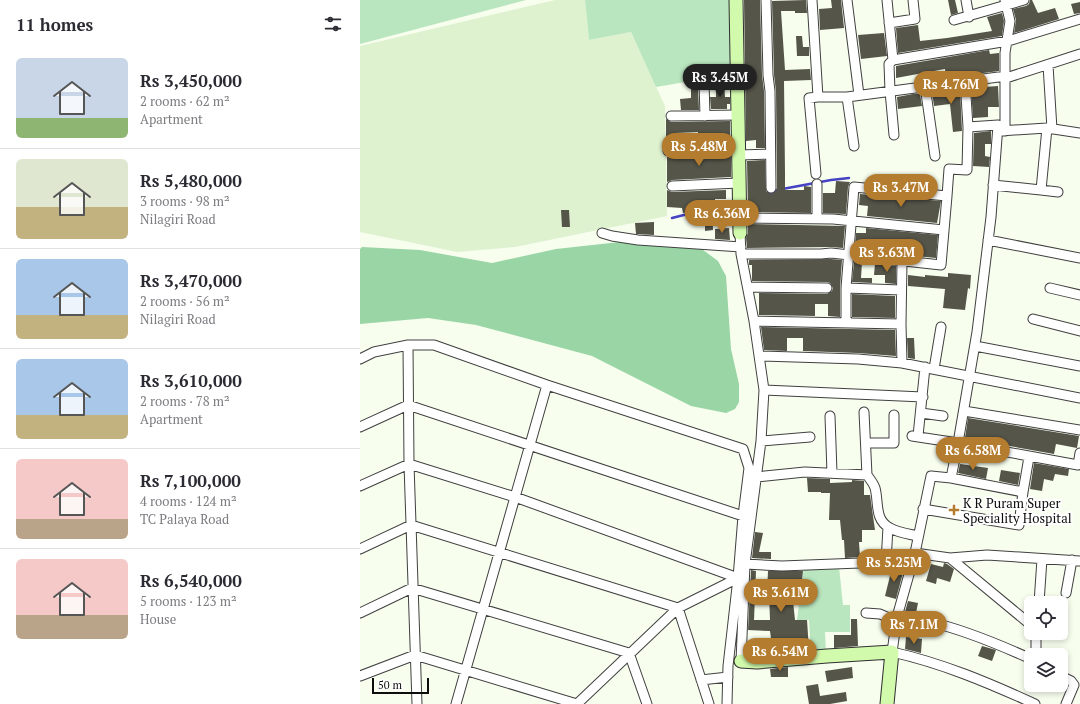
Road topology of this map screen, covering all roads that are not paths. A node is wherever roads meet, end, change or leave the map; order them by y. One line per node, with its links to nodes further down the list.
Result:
1 (736, 0): 26 (street)
2 (766, 0): 37 (street)
3 (812, 0): 24 (street)
4 (848, 0): 23 (street)
5 (887, 0): 13 (street)
6 (913, 0): 13 (street)
7 (966, 0): 10 (street)
8 (1024, 0): 9 (street)
9 (1006, 3): 10 (street); 14 (street)
10 (969, 16): 12 (street)
11 (1080, 18): 14 (street)
12 (954, 20)
13 (890, 23): 16 (street)
14 (1008, 42): 16 (street); 18 (street)
15 (1080, 54): 17 (street)
16 (893, 60): 22 (street)
17 (1048, 65): 18 (street); 30 (street)
18 (1006, 77): 19 (street); 31 (street)
19 (965, 80): 21 (street); 29 (street)
20 (704, 82): 28 (street)
21 (926, 86): 22 (street); 38 (street)
22 (890, 91): 23 (street); 33 (street)
23 (859, 95): 25 (street)
24 (818, 97): 25 (street); 39 (street)
25 (847, 97): 34 (street)
26 (738, 115): 28 (street); 36 (street)
27 (671, 116): 28 (street)
28 (705, 116)
29 (968, 127): 31 (street); 47 (street)
30 (1049, 129): 31 (street); 32 (street); 45 (street)
31 (1001, 131): 42 (street)
32 (1080, 133)
33 (894, 135)
34 (854, 146)
35 (668, 150): 36 (street)
36 (738, 151): 37 (street); 40 (street)
37 (770, 154): 44 (street)
38 (935, 156)
39 (816, 174)
40 (739, 183): 43 (street); 48 (street)
41 (817, 184): 49 (street)
42 (993, 185): 45 (street); 54 (street)
43 (672, 186)
44 (770, 188)
45 (1041, 190): 46 (street)
46 (1058, 192)
47 (947, 196): 50 (street); 51 (street)
48 (739, 218): 49 (street); 53 (street)
49 (817, 219): 50 (street)
50 (852, 221): 51 (street); 56 (street)
51 (944, 230): 58 (street)
52 (602, 233): 55 (street)
53 (740, 233): 55 (street)
54 (988, 240): 57 (street); 72 (street)
55 (741, 250): 56 (street); 59 (street)
56 (849, 256): 58 (street); 61 (street)
57 (1080, 258)
58 (902, 261): 63 (street)
59 (748, 287): 60 (street); 66 (street)
60 (827, 288)
61 (846, 288): 63 (street); 67 (street)
62 (1050, 288): 64 (street)
63 (901, 290): 68 (street)
64 (1080, 295)
65 (1033, 319): 70 (street)
66 (754, 321): 67 (street); 73 (street)
67 (846, 322): 68 (street)
68 (901, 324): 75 (street)
69 (941, 327): 77 (street)
70 (1080, 330)
71 (408, 345): 74 (street); 79 (street); 83 (street)
72 (975, 346): 76 (street); 78 (street)
73 (760, 356): 75 (street); 80 (street)
74 (360, 359)
75 (902, 363): 77 (street)
76 (1080, 366)
77 (930, 368): 78 (street); 81 (street)
78 (970, 376): 82 (street); 84 (street)
79 (547, 385): 96 (street); 108 (street)
80 (764, 390): 81 (street); 93 (street)
81 (923, 397): 86 (street)
82 (1080, 398)
83 (408, 405): 90 (street); 96 (street); 99 (street)
84 (964, 411): 91 (street); 95 (street)
85 (864, 412): 94 (street)
86 (921, 412): 89 (street); 95 (street)
87 (894, 415): 94 (street)
88 (830, 416): 100 (street)
89 (943, 416)
90 (360, 427)
91 (1080, 430)
92 (810, 437): 93 (street)
93 (761, 441): 102 (street)
94 (866, 443): 101 (street)
95 (958, 443): 98 (street); 103 (street)
96 (530, 444): 106 (street); 108 (street)
97 (1080, 453): 98 (street)
98 (1029, 457): 105 (street)
99 (409, 464): 104 (street); 106 (street); 109 (street)
100 (832, 473): 101 (street); 102 (street)
101 (867, 475): 110 (street)
102 (756, 477): 119 (street)
103 (951, 478): 105 (street); 107 (street)
104 (360, 486)
105 (1023, 492): 107 (street)
106 (515, 498): 113 (street); 121 (street)
107 (923, 509): 111 (street)
108 (743, 516): 121 (street)
109 (411, 525): 112 (street); 113 (street); 122 (street)
110 (888, 528): 111 (street); 118 (street)
111 (918, 536): 114 (street)
112 (360, 549)
113 (499, 552): 125 (street); 126 (street)
114 (915, 553): 115 (street); 120 (street)
115 (950, 558): 116 (street); 130 (street)
116 (1042, 559): 117 (street); 124 (street)
117 (1076, 560): 123 (street)
118 (886, 562): 119 (street); 120 (street)
119 (745, 564): 135 (street)
120 (912, 564): 129 (street)
121 (738, 578): 126 (street); 138 (street)
122 (412, 588): 125 (street); 127 (street); 133 (street)
123 (1066, 593)
124 (1039, 596)
125 (483, 608): 132 (street); 136 (street)
126 (678, 608): 132 (street); 139 (street)
127 (360, 613)
128 (866, 613): 129 (street)
129 (896, 619): 131 (street); 134 (street)
130 (1024, 619)
131 (892, 652): 135 (street); 147 (street); 148 (street)
132 (630, 654): 143 (street); 144 (street)
133 (415, 655): 136 (street); 137 (street); 141 (street)
134 (1024, 656)
135 (741, 661)
136 (466, 670): 142 (street); 143 (street)
137 (360, 676)
138 (728, 676): 139 (street); 146 (street)
139 (701, 680): 145 (street)
140 (1076, 681): 149 (street)
141 (417, 704)
142 (456, 704)
143 (577, 704)
144 (647, 704)
145 (709, 704)
146 (727, 704)
147 (887, 704)
148 (1035, 704)
149 (1066, 704)

